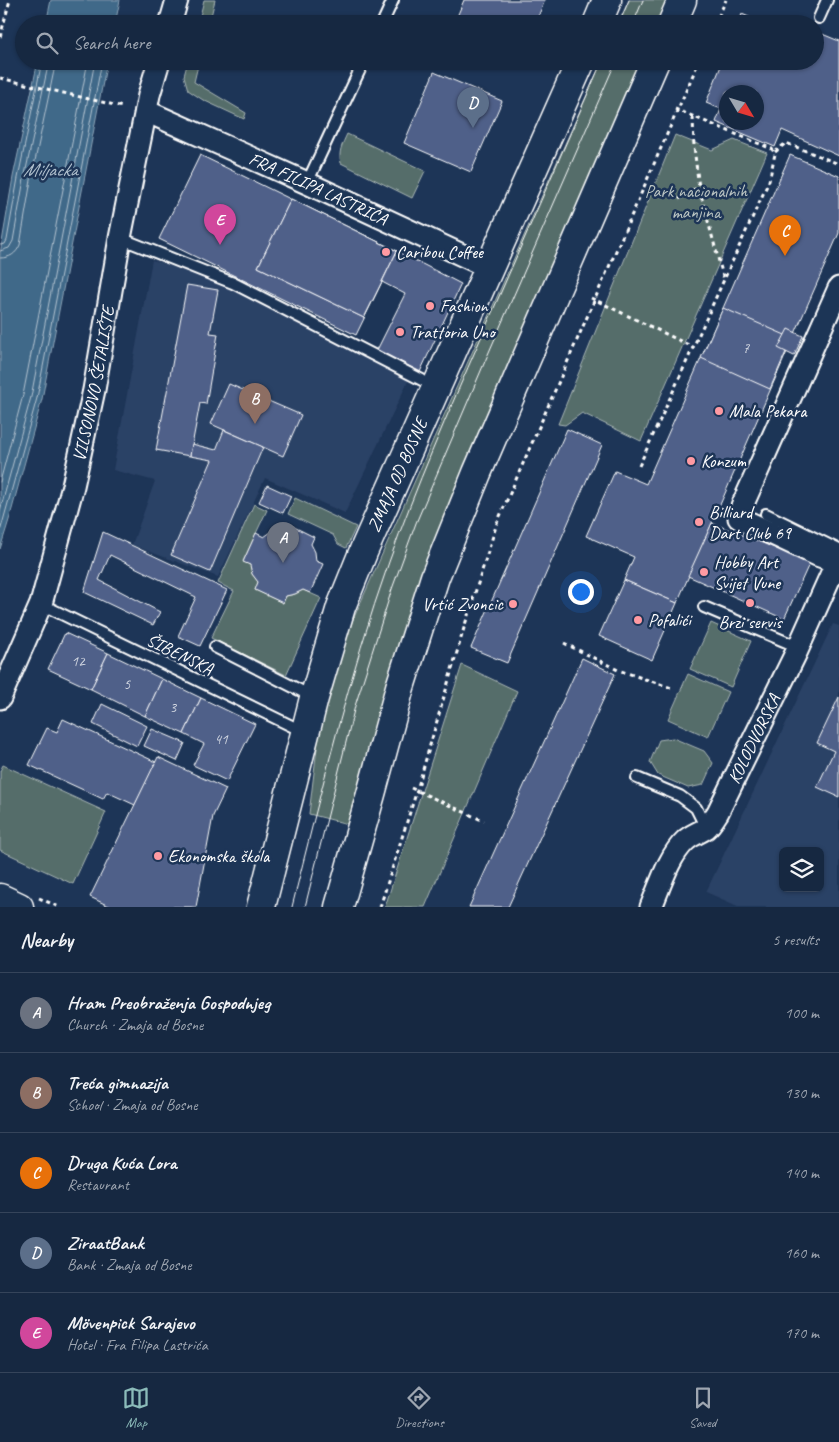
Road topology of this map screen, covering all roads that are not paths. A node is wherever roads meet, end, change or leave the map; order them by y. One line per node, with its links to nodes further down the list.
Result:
1 (177, 0): 6 (street)
2 (393, 0): 7 (lane)
3 (607, 0): 8 (main road)
4 (682, 0): 9 (main road)
5 (827, 0): 10 (lane)
6 (173, 15)
7 (386, 15)
8 (601, 15)
9 (676, 15)
10 (820, 15)
11 (157, 70): 15 (street, VILSONOVO ŠETALIŠTE)
12 (360, 70): 16 (lane)
13 (576, 70): 18 (main road, ZMAJA OD BOSNE)
14 (651, 70): 35 (main road)
15 (146, 110): 16 (street, FRA FILIPA LASTRIĆA); 17 (street, VILSONOVO ŠETALIŠTE)
16 (307, 183): 18 (street, FRA FILIPA LASTRIĆA)
17 (120, 238): 20 (lane); 23 (street, VILSONOVO ŠETALIŠTE)
18 (490, 268): 28 (main road, ZMAJA OD BOSNE)
19 (839, 288): 22 (street)
20 (422, 380)
21 (766, 514): 22 (lane)
22 (838, 556): 26 (street, KOLODVORSKA)
23 (41, 604): 27 (street, VILSONOVO ŠETALIŠTE); 29 (lane, ŠIBENSKA)
24 (704, 607): 26 (lane)
25 (215, 648): 28 (lane)
26 (798, 648): 31 (street, KOLODVORSKA)
27 (0, 698)
28 (314, 698): 29 (main road, ZMAJA OD BOSNE)
29 (304, 732): 34 (main road, ZMAJA OD BOSNE)
30 (636, 778): 31 (lane)
31 (706, 828): 36 (street, KOLODVORSKA)
32 (0, 898): 33 (main road)
33 (19, 907)
34 (261, 907)
35 (339, 907)
36 (651, 907)

